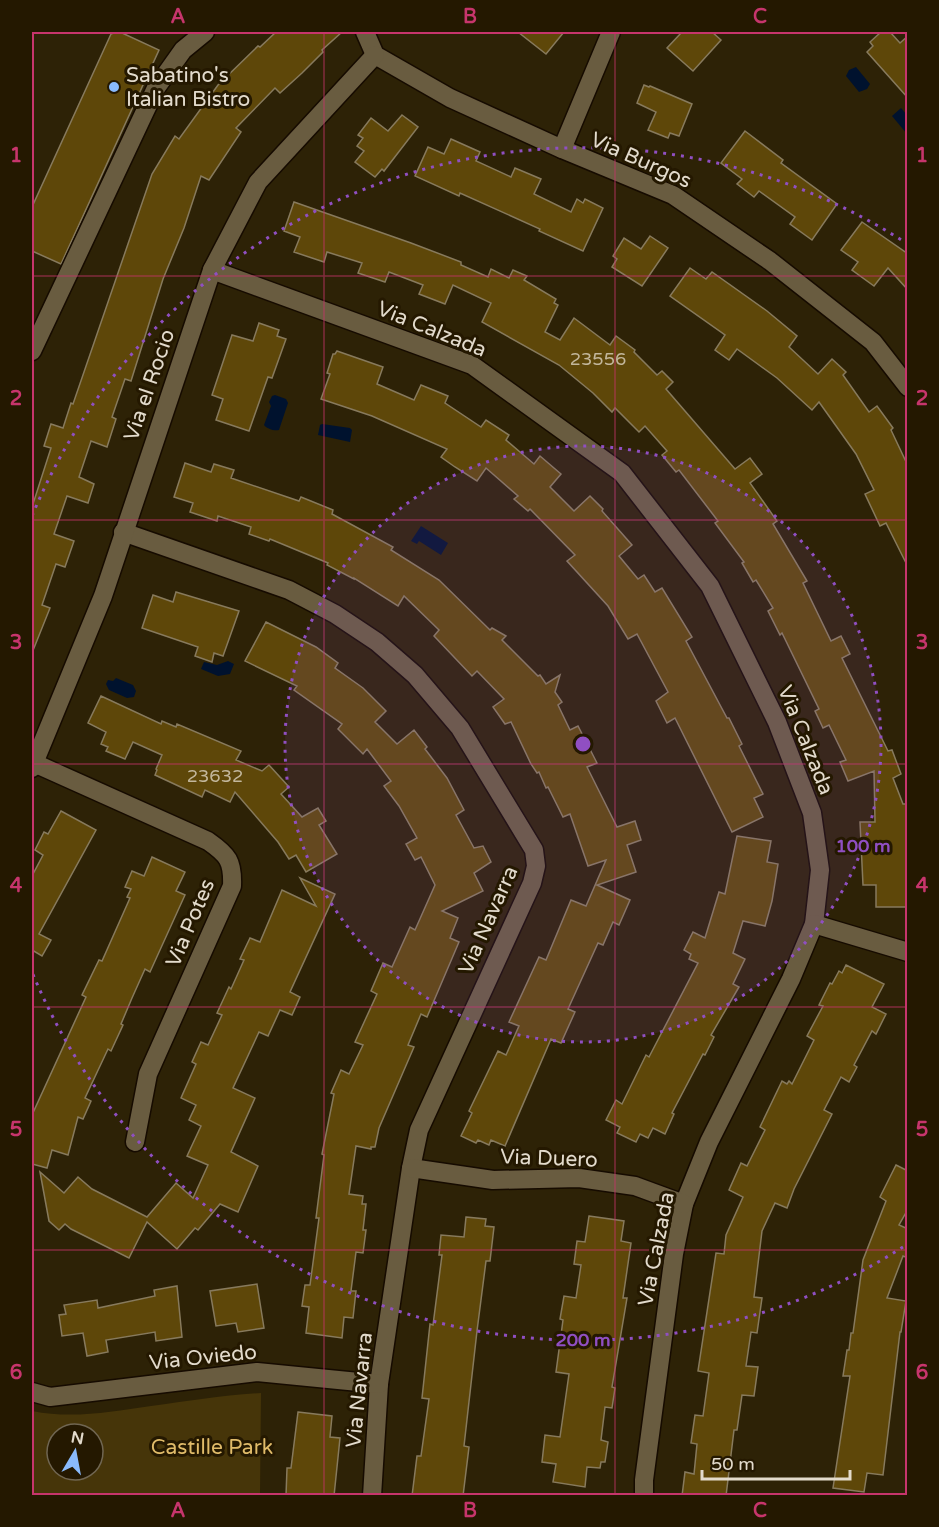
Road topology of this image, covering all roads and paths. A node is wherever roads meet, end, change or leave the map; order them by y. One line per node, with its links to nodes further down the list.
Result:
1 (205, 32): 7 (street)
2 (365, 32): 4 (street)
3 (612, 32): 5 (street)
4 (375, 55): 5 (street, Via Burgos); 6 (street, Via el Rocio)
5 (562, 149): 8 (street, Via Burgos)
6 (212, 270): 9 (street, Via el Rocio); 11 (street, Via Calzada)
7 (32, 351)
8 (908, 387)
9 (123, 532): 10 (street, Via el Rocio); 14 (street, Via Navarra)
10 (33, 765): 13 (street, Via Potes)
11 (814, 924): 12 (street); 15 (street, Via Calzada)
12 (908, 952)
13 (135, 1142)
14 (411, 1168): 15 (street, Via Duero); 16 (street, Via Navarra)
15 (684, 1204): 19 (street, Via Calzada)
16 (379, 1384): 17 (street, Via Oviedo); 18 (street, Via Navarra)
17 (32, 1392)
18 (372, 1496)
19 (644, 1496)

